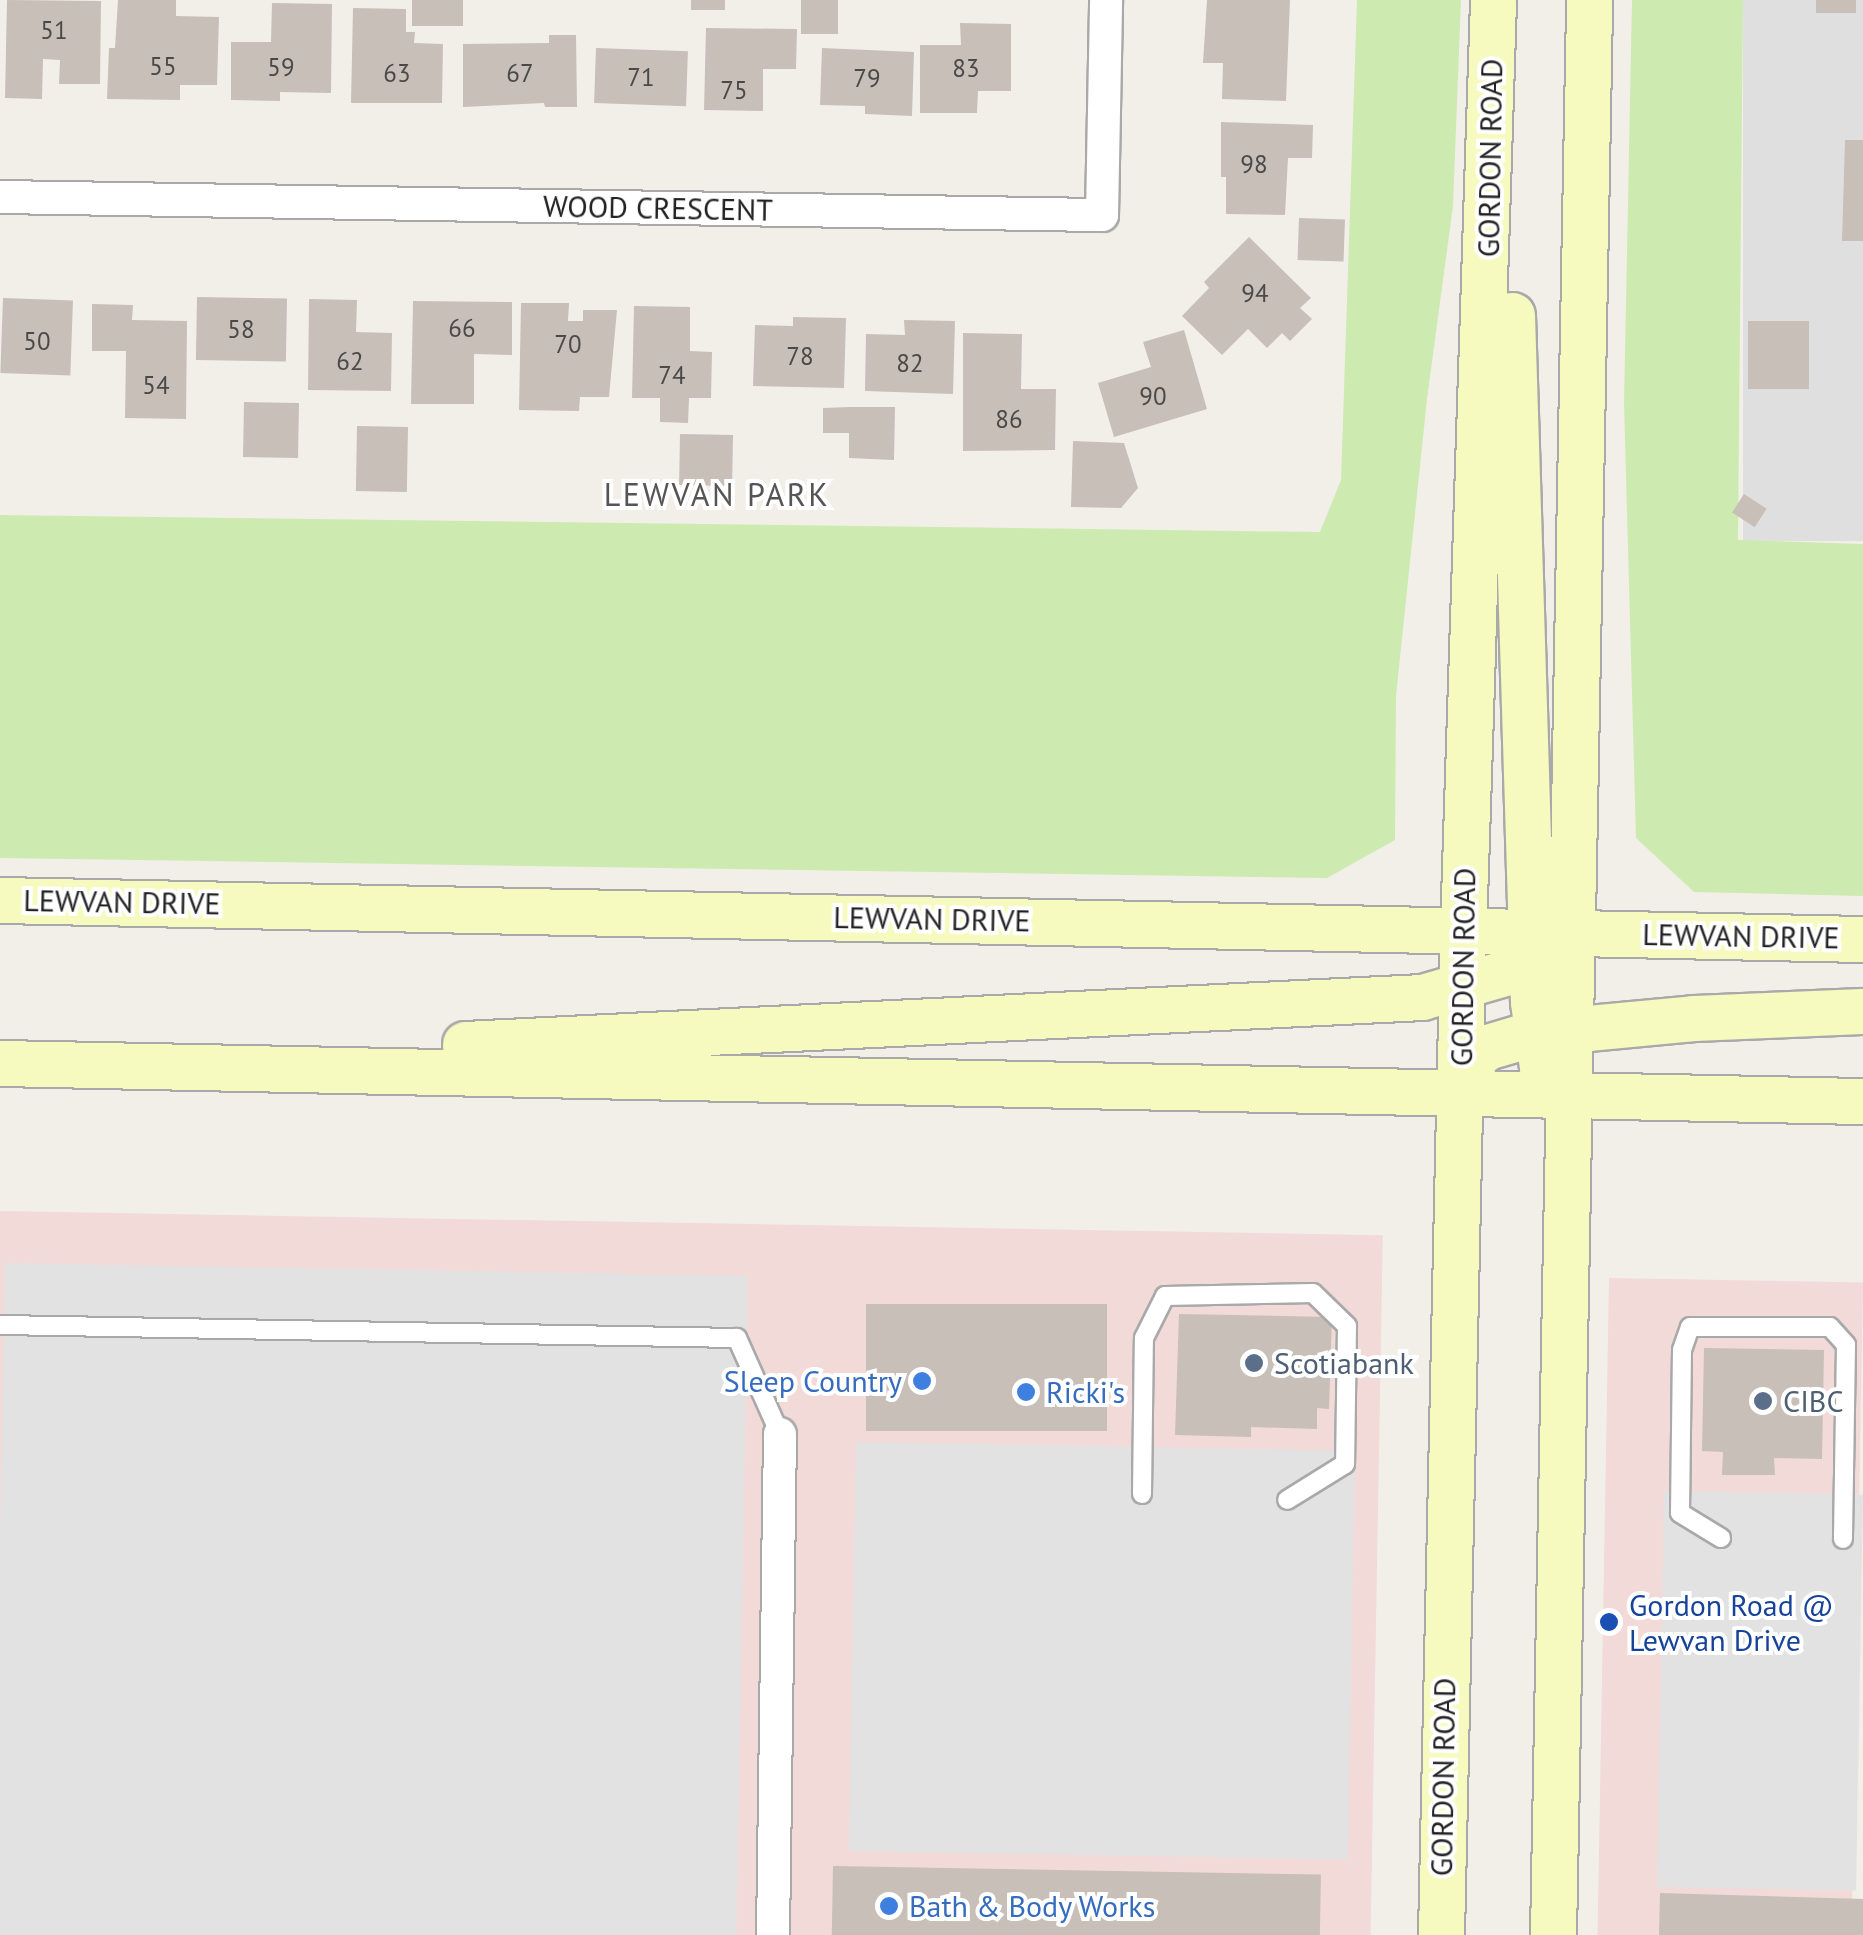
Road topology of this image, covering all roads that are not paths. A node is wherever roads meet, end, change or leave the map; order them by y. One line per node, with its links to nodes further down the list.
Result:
1 (1106, 0): 4 (street, WOOD CRESCENT)
2 (1493, 0): 5 (main road, GORDON ROAD)
3 (1589, 0): 9 (main road)
4 (0, 198)
5 (1489, 206): 7 (main road, GORDON ROAD); 9 (main road)
6 (0, 900): 7 (main road, LEWVAN DRIVE)
7 (1463, 930): 9 (main road, LEWVAN DRIVE); 10 (main road, GORDON ROAD)
8 (1863, 938): 9 (main road, LEWVAN DRIVE)
9 (1546, 940): 10 (main road); 12 (main road)
10 (1462, 988): 13 (main road); 14 (main road, GORDON ROAD)
11 (1863, 1011): 12 (main road)
12 (1552, 1031): 14 (main road); 15 (main road)
13 (19, 1063): 14 (main road)
14 (1460, 1092): 15 (main road); 24 (main road, GORDON ROAD)
15 (1569, 1095): 16 (main road); 25 (main road)
16 (1863, 1101)
17 (0, 1325): 18 (lane)
18 (780, 1434): 23 (street)
19 (1142, 1494): 20 (lane)
20 (1287, 1500)
21 (1721, 1538): 22 (lane)
22 (1843, 1539)
23 (773, 1935)
24 (1440, 1935)
25 (1553, 1935)

